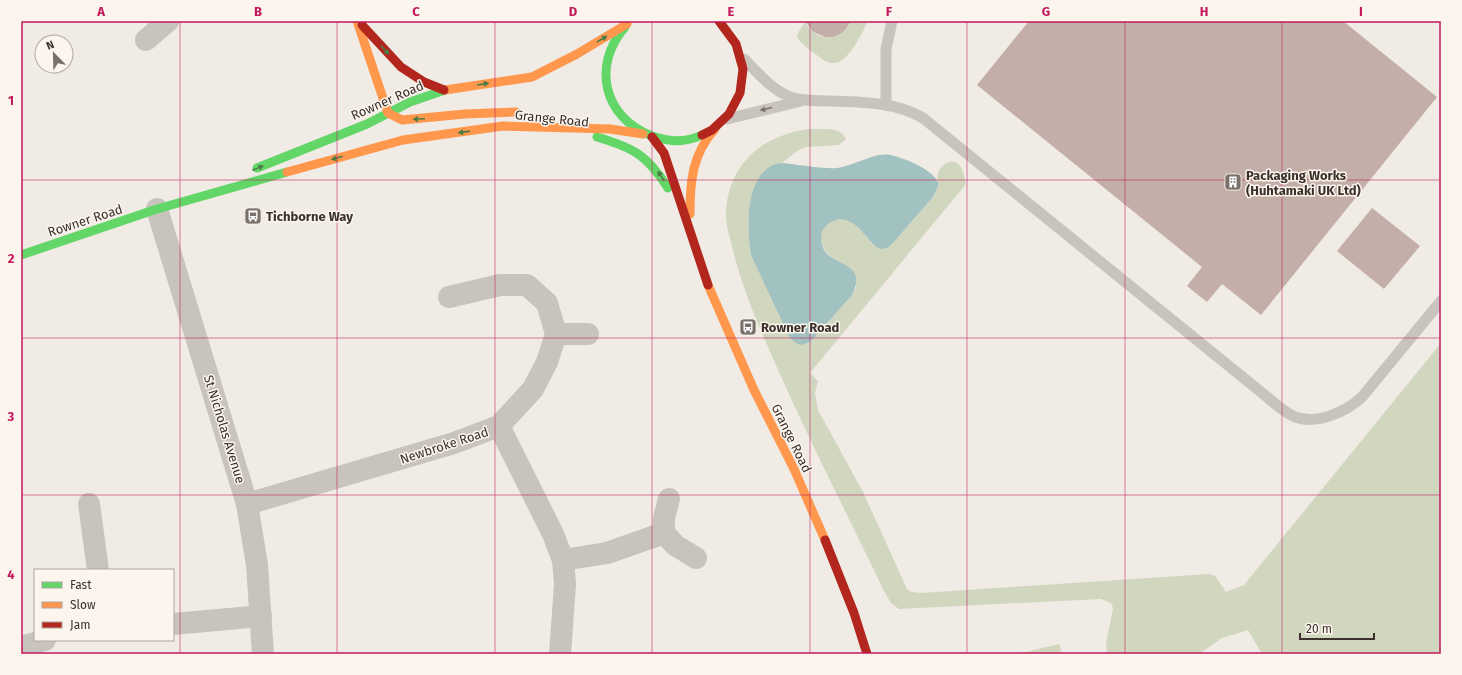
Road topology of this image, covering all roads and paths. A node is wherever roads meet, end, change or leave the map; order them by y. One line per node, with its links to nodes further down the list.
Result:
1 (168, 21): 7 (street)
2 (358, 21): 10 (main road, one-way to 10); 13 (main road)
3 (719, 21): 8 (main road)
4 (892, 21): 12 (lane)
5 (629, 22): 10 (main road, Rowner Road, one-way to 5); 19 (main road)
6 (737, 28): 8 (main road)
7 (146, 40)
8 (736, 43): 9 (main road)
9 (741, 56): 11 (lane); 16 (main road)
10 (444, 90): 13 (main road, Rowner Road)
11 (804, 100): 12 (lane); 16 (lane, one-way to 16)
12 (886, 105): 26 (lane)
13 (388, 113): 14 (main road, one-way to 13); 20 (main road, Rowner Road, one-way to 13)
14 (527, 114)
15 (549, 118): 18 (main road)
16 (722, 122): 19 (main road, Rowner Road); 23 (main road, Grange Road)
17 (503, 126): 18 (main road, Rowner Road); 22 (main road, Rowner Road, one-way to 22); 23 (main road, Grange Road, one-way to 17)
18 (610, 128): 19 (main road, Rowner Road)
19 (648, 136): 23 (main road, Grange Road)
20 (251, 171)
21 (236, 177): 22 (main road, Rowner Road)
22 (157, 209): 24 (main road, Rowner Road); 32 (street, St Nicholas Avenue)
23 (691, 235): 43 (main road, Grange Road)
24 (21, 255)
25 (449, 297): 27 (street)
26 (1441, 301)
27 (556, 334): 28 (street); 29 (street)
28 (588, 334)
29 (499, 426): 32 (street, Newbroke Road); 35 (street, Newbroke Road)
30 (669, 498): 33 (street)
31 (89, 504): 36 (street)
32 (247, 504): 37 (street, St Nicholas Avenue)
33 (664, 533): 34 (street); 35 (street)
34 (696, 558)
35 (563, 560): 42 (street, Newbroke Road)
36 (98, 569)
37 (261, 616): 38 (street); 41 (street, St Nicholas Avenue)
38 (174, 624)
39 (42, 641): 40 (street)
40 (21, 647)
41 (263, 654)
42 (560, 654)
43 (867, 654)

